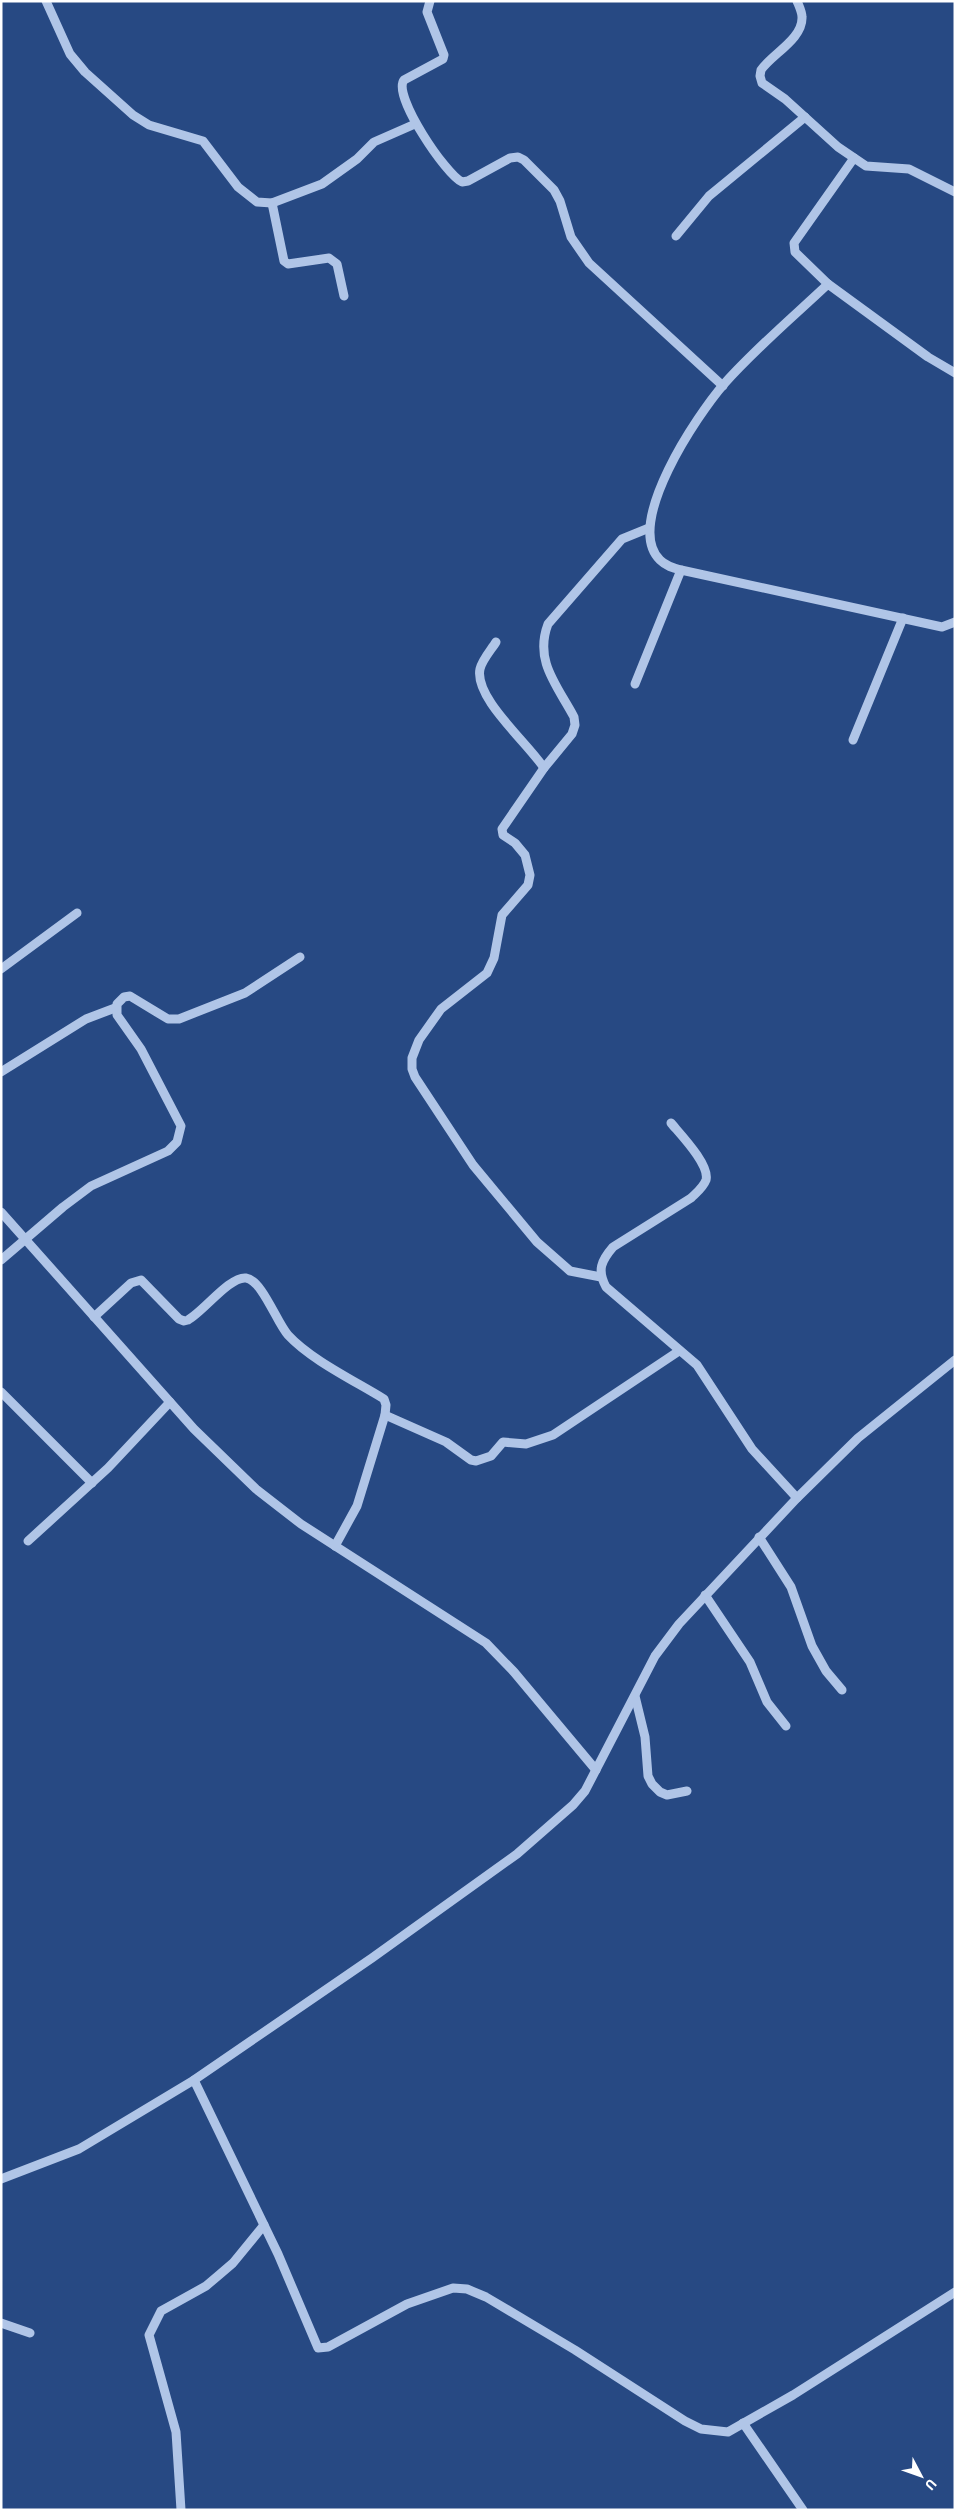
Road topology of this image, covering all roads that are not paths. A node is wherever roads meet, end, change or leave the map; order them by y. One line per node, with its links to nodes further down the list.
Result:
1 (46, 1): 8 (street)
2 (430, 1): 5 (street)
3 (797, 1): 4 (street)
4 (805, 117): 6 (street); 9 (street)
5 (415, 124): 8 (street); 13 (street)
6 (854, 158): 7 (street); 10 (street)
7 (955, 192)
8 (272, 203): 11 (street)
9 (676, 236)
10 (828, 284): 12 (street); 13 (street)
11 (344, 296)
12 (955, 374)
13 (723, 386): 14 (street)
14 (649, 528): 15 (street); 21 (street)
15 (680, 570): 16 (street); 19 (street)
16 (903, 618): 17 (street); 20 (street)
17 (955, 622)
18 (496, 642): 21 (street)
19 (635, 684)
20 (853, 740)
21 (544, 768): 31 (street)
22 (78, 913): 24 (street)
23 (300, 957): 25 (street)
24 (1, 969)
25 (116, 1008): 26 (street); 29 (street)
26 (1, 1072)
27 (672, 1123): 31 (street)
28 (1, 1212): 29 (street)
29 (24, 1239): 30 (street); 32 (street)
30 (1, 1260)
31 (600, 1277): 33 (street)
32 (94, 1317): 36 (street); 37 (street)
33 (679, 1351): 37 (street); 39 (street)
34 (955, 1360): 39 (street)
35 (1, 1392): 38 (street)
36 (170, 1402): 38 (street); 42 (street)
37 (385, 1415): 42 (street)
38 (92, 1483): 41 (street)
39 (797, 1498): 40 (street)
40 (759, 1537): 43 (street); 44 (street)
41 (28, 1541)
42 (336, 1546): 47 (street)
43 (705, 1595): 45 (street); 46 (street)
44 (842, 1690)
45 (635, 1696): 47 (street); 48 (street)
46 (786, 1726)
47 (596, 1770): 49 (street)
48 (688, 1791)
49 (194, 2080): 50 (street); 51 (street)
50 (1, 2179)
51 (264, 2225): 55 (street); 56 (street)
52 (955, 2292): 55 (street)
53 (1, 2323): 54 (street)
54 (30, 2333)
55 (744, 2423): 57 (street)
56 (181, 2510)
57 (803, 2510)

